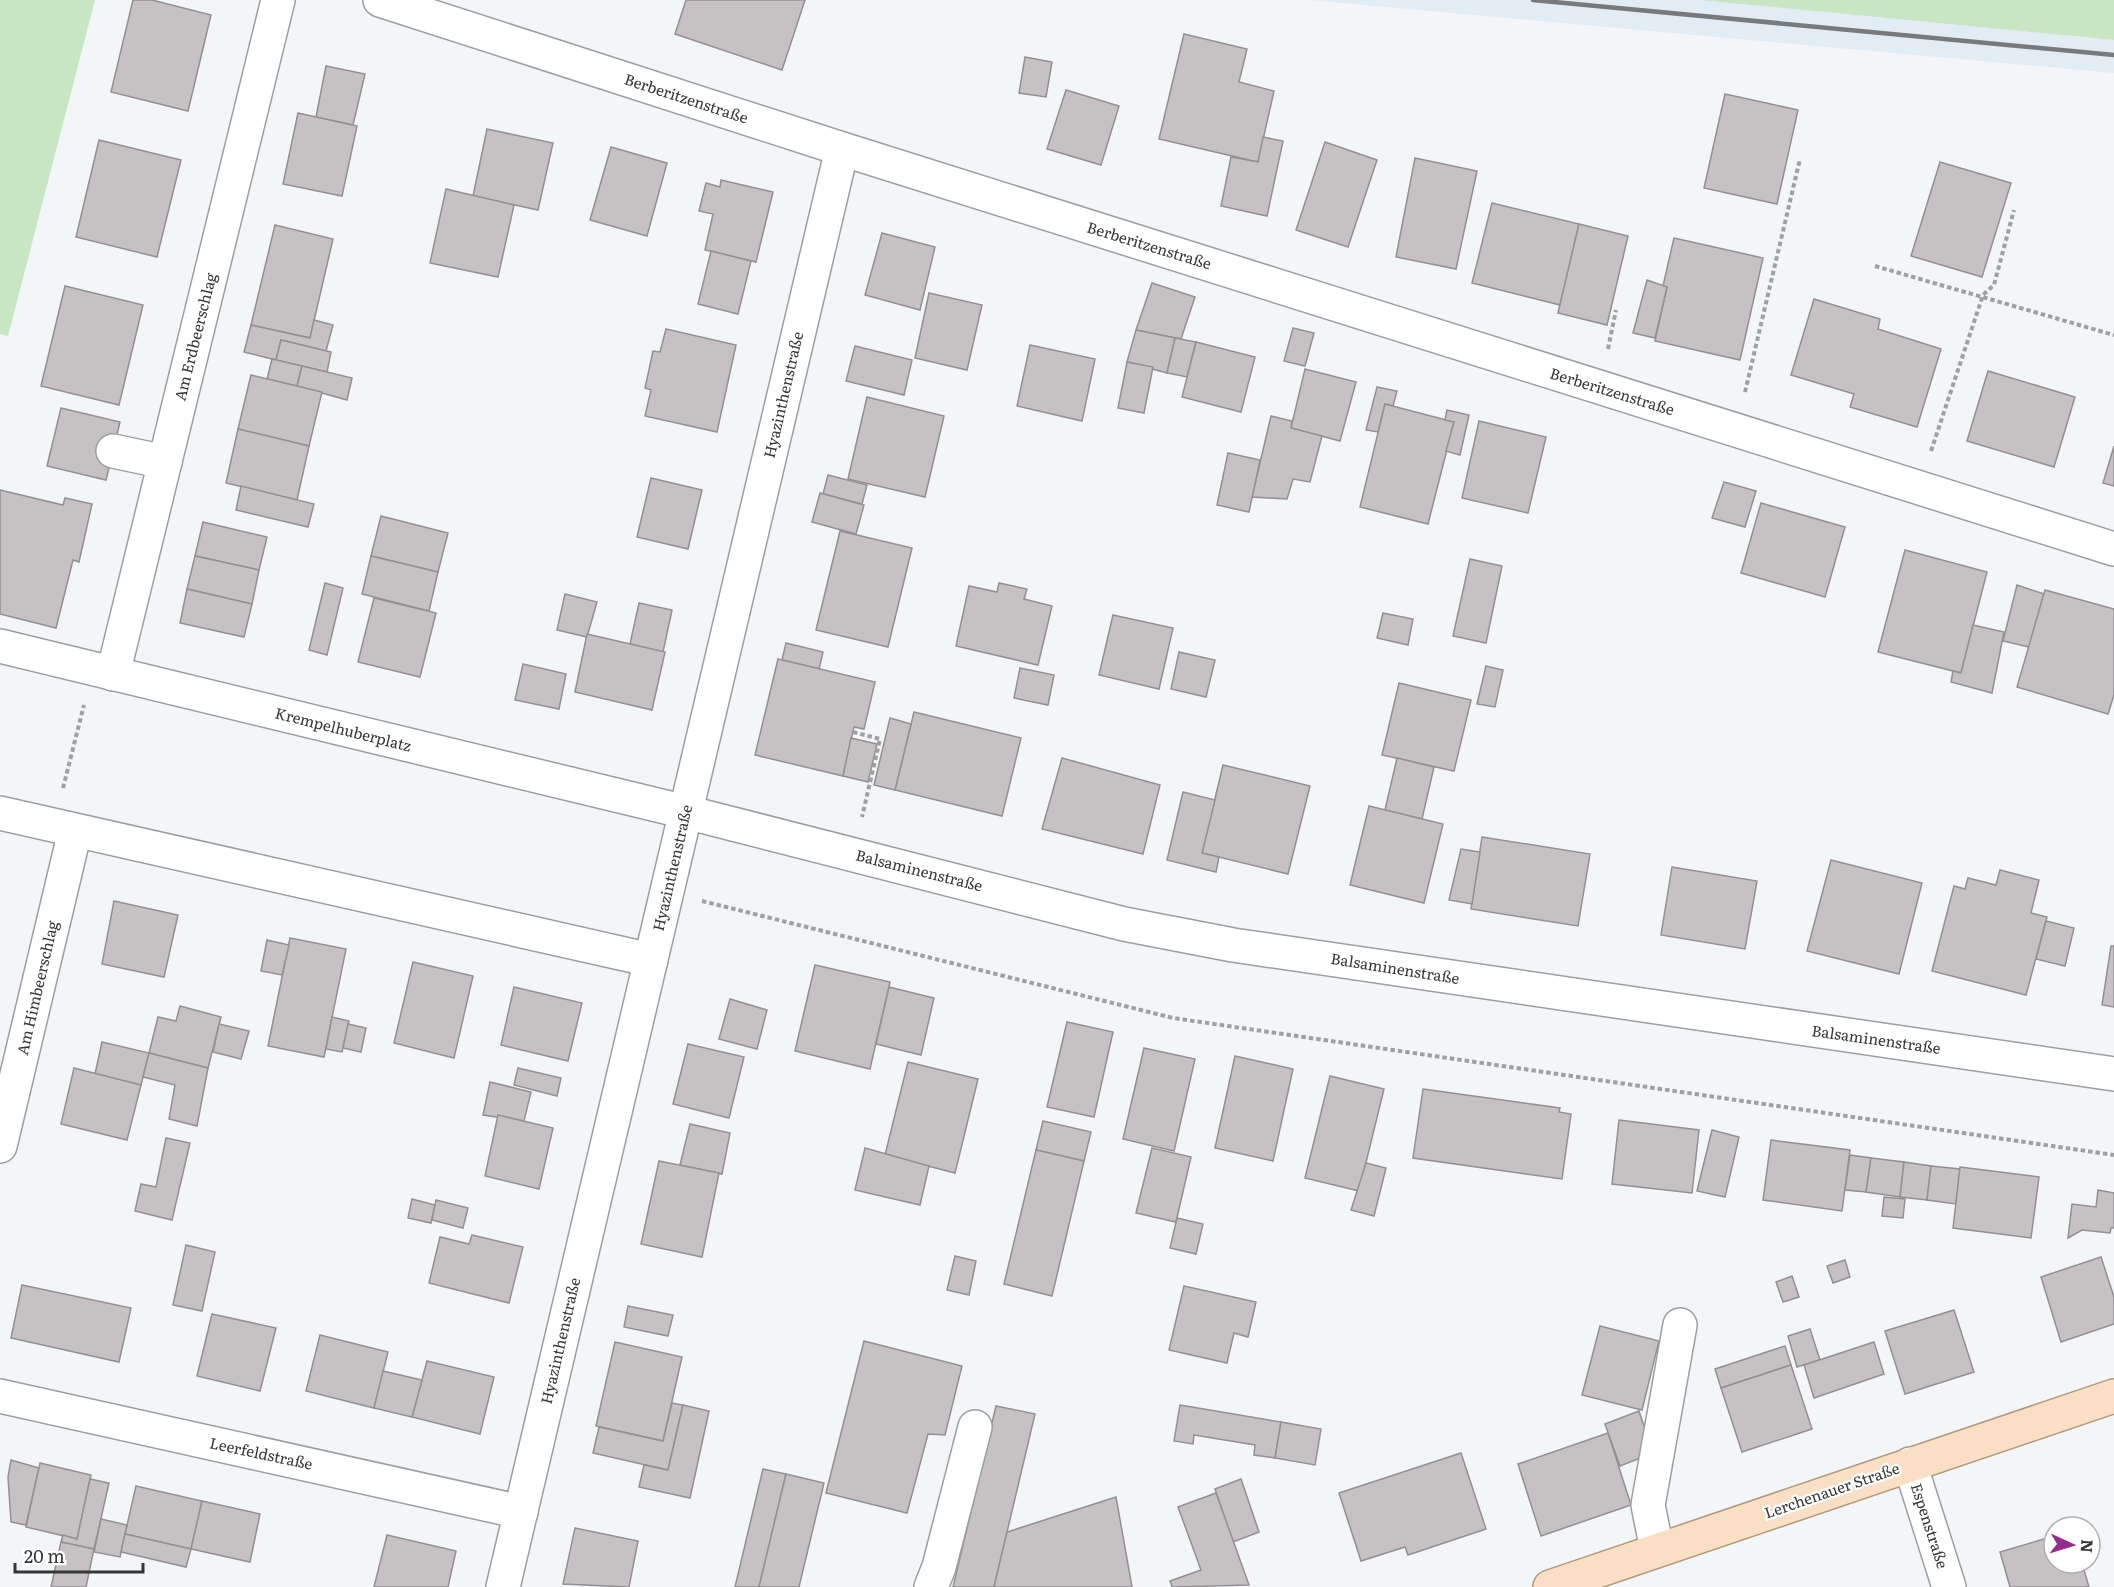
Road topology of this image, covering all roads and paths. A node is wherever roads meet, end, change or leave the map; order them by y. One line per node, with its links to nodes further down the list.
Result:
1 (278, 0): 13 (street, Am Erdbeerschlag)
2 (380, 0): 3 (street, Berberitzenstraße)
3 (842, 149): 11 (street, Berberitzenstraße); 19 (street, Hyazinthenstraße)
4 (1800, 159): 11 (path)
5 (2014, 210): 7 (path)
6 (1875, 266): 7 (path)
7 (1983, 295): 10 (path); 14 (path)
8 (1616, 309): 9 (path)
9 (1612, 330)
10 (2114, 334)
11 (1734, 430): 14 (street, Berberitzenstraße)
12 (112, 451): 13 (street)
13 (165, 462): 17 (street, Am Erdbeerschlag)
14 (1919, 488): 15 (street, Berberitzenstraße)
15 (2114, 549)
16 (0, 646): 17 (street, Krempelhuberplatz)
17 (103, 672): 19 (street, Krempelhuberplatz); 21 (path)
18 (853, 732): 22 (path)
19 (686, 812): 22 (street, Balsaminenstraße); 23 (street, Hyazinthenstraße)
20 (0, 813): 21 (street)
21 (65, 828): 24 (street); 25 (street, Am Himbeerschlag)
22 (854, 855): 26 (street, Balsaminenstraße)
23 (667, 892): 24 (street, Hyazinthenstraße); 28 (path)
24 (651, 960): 34 (street, Hyazinthenstraße)
25 (13, 1037): 27 (street, Am Himbeerschlag)
26 (2114, 1074)
27 (0, 1146)
28 (2114, 1155)
29 (1680, 1325): 35 (street)
30 (0, 1396): 34 (street, Leerfeldstraße)
31 (2114, 1396): 33 (main road, Lerchenauer Straße)
32 (975, 1427): 37 (street)
33 (1910, 1464): 35 (main road, Lerchenauer Straße); 39 (street, Espenstraße)
34 (521, 1512): 36 (street, Hyazinthenstraße)
35 (1657, 1550): 38 (main road, Lerchenauer Straße)
36 (503, 1587)
37 (931, 1587)
38 (1550, 1587)
39 (1949, 1587)

